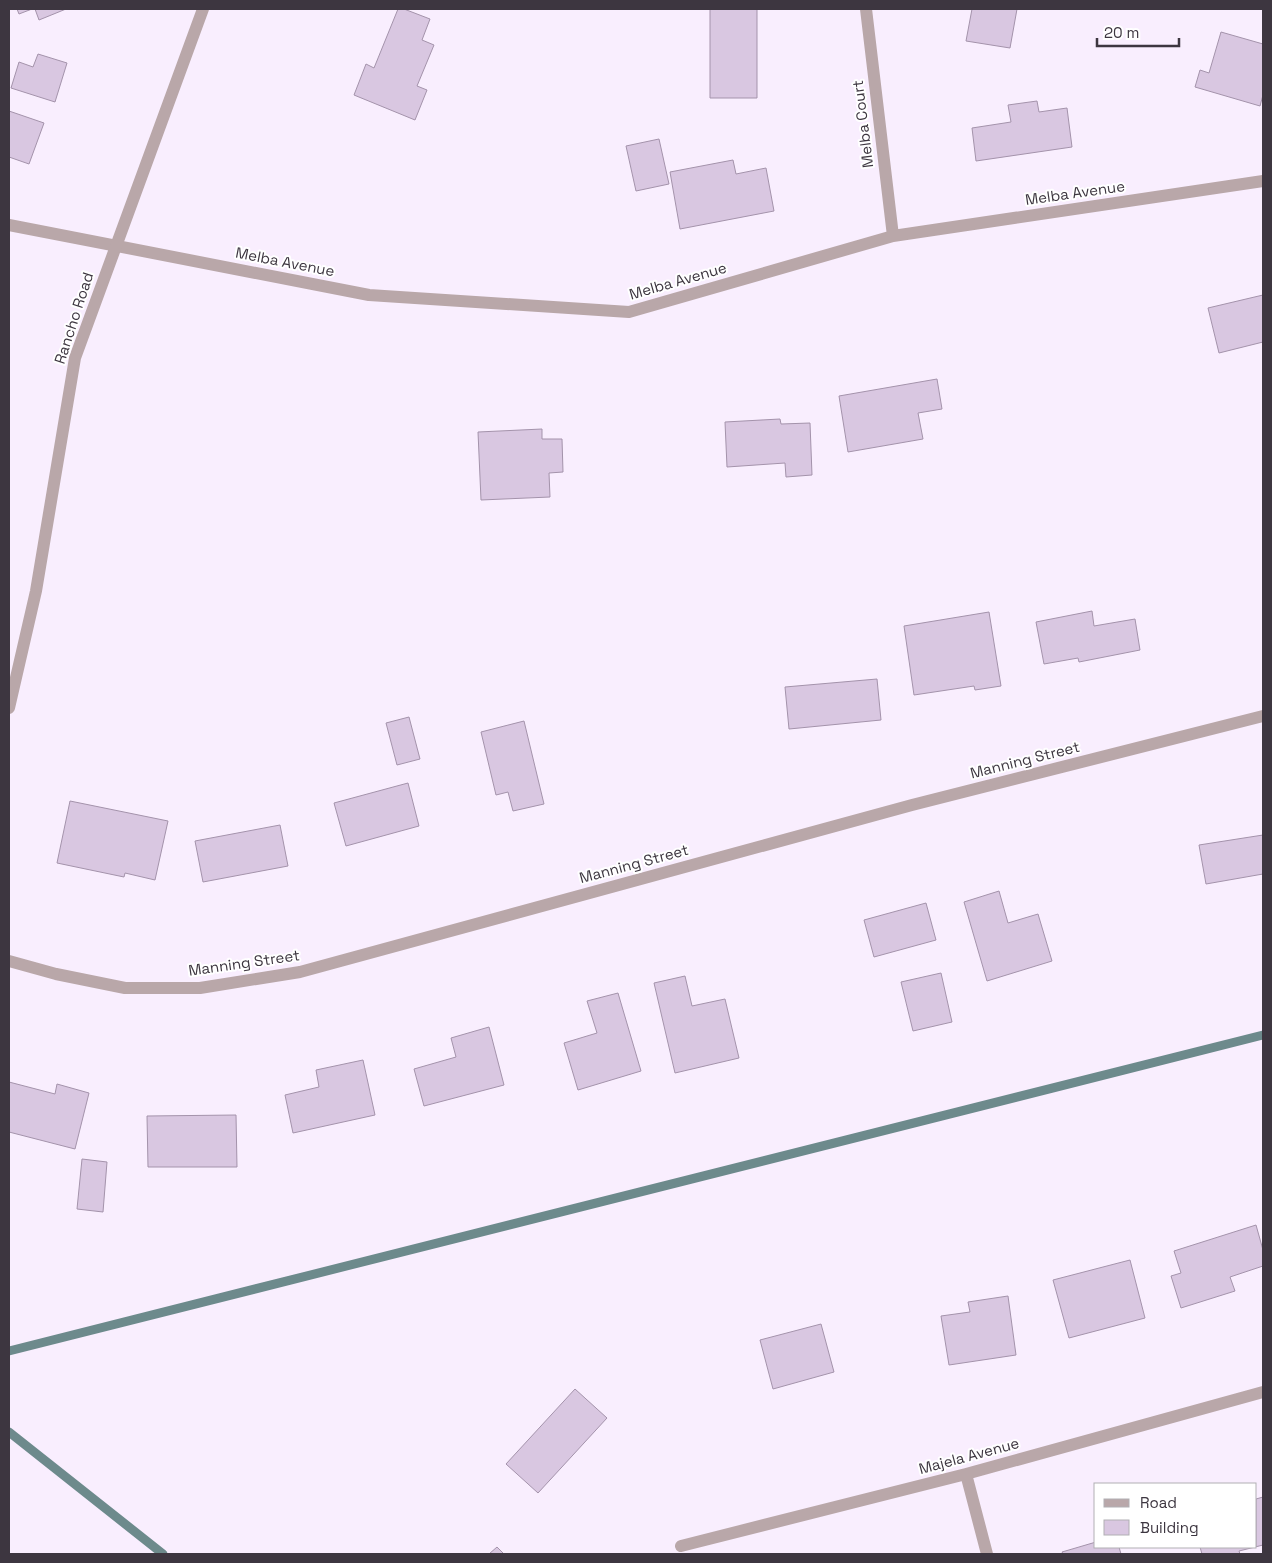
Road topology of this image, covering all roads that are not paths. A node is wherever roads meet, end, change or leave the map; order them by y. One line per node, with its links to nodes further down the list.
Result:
1 (203, 9): 6 (street, Rancho Road)
2 (866, 9): 5 (street, Melba Court)
3 (1263, 181): 5 (street, Melba Avenue)
4 (9, 225): 6 (street, Melba Avenue)
5 (893, 236): 6 (street, Melba Avenue)
6 (116, 246): 7 (street, Rancho Road)
7 (9, 708)
8 (1263, 716): 9 (street, Manning Street)
9 (9, 960)
10 (1263, 1392): 11 (street, Majela Avenue)
11 (966, 1474): 12 (street, Majela Avenue); 13 (street)
12 (681, 1546)
13 (986, 1554)

